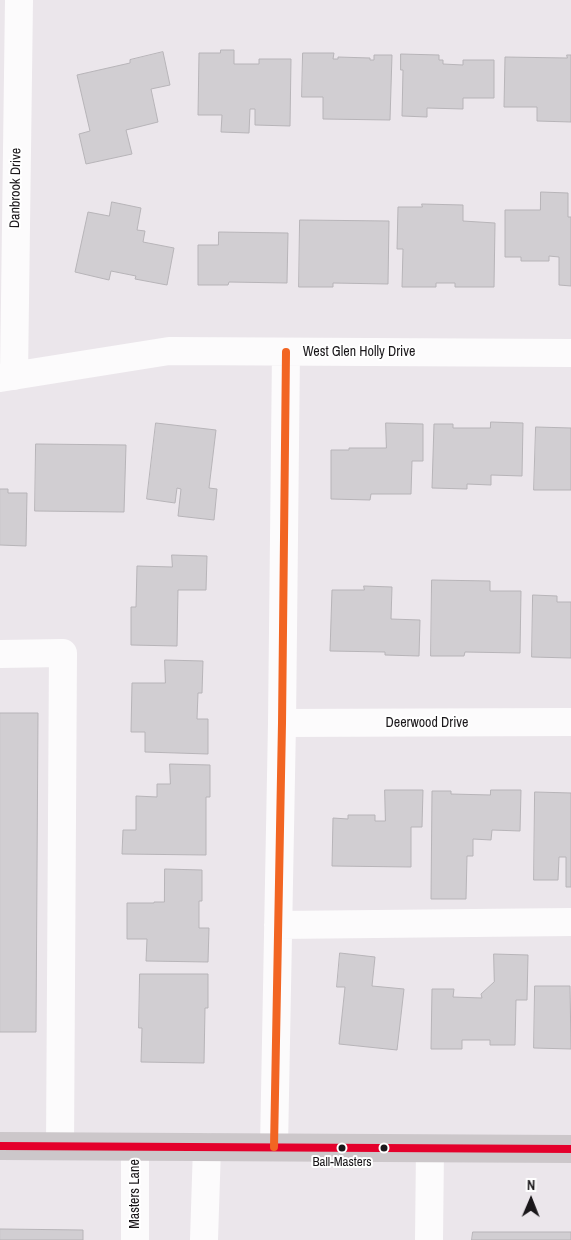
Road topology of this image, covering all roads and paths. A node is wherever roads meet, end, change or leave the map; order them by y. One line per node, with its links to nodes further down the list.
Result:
1 (19, 0): 4 (street, Danbrook Drive)
2 (286, 352): 3 (street, West Glen Holly Drive); 4 (street, West Glen Holly Drive); 7 (street)
3 (571, 353)
4 (7, 377)
5 (0, 654): 11 (street)
6 (571, 722): 7 (street, Deerwood Drive)
7 (282, 723): 9 (street)
8 (571, 922): 9 (street)
9 (278, 926): 14 (street)
10 (0, 1146): 11 (main road)
11 (60, 1146): 12 (main road)
12 (135, 1147): 13 (main road); 17 (street, Masters Lane)
13 (206, 1147): 14 (main road); 18 (street)
14 (274, 1147): 15 (main road)
15 (430, 1149): 16 (main road); 19 (street)
16 (571, 1149)
17 (135, 1240)
18 (204, 1240)
19 (429, 1240)

